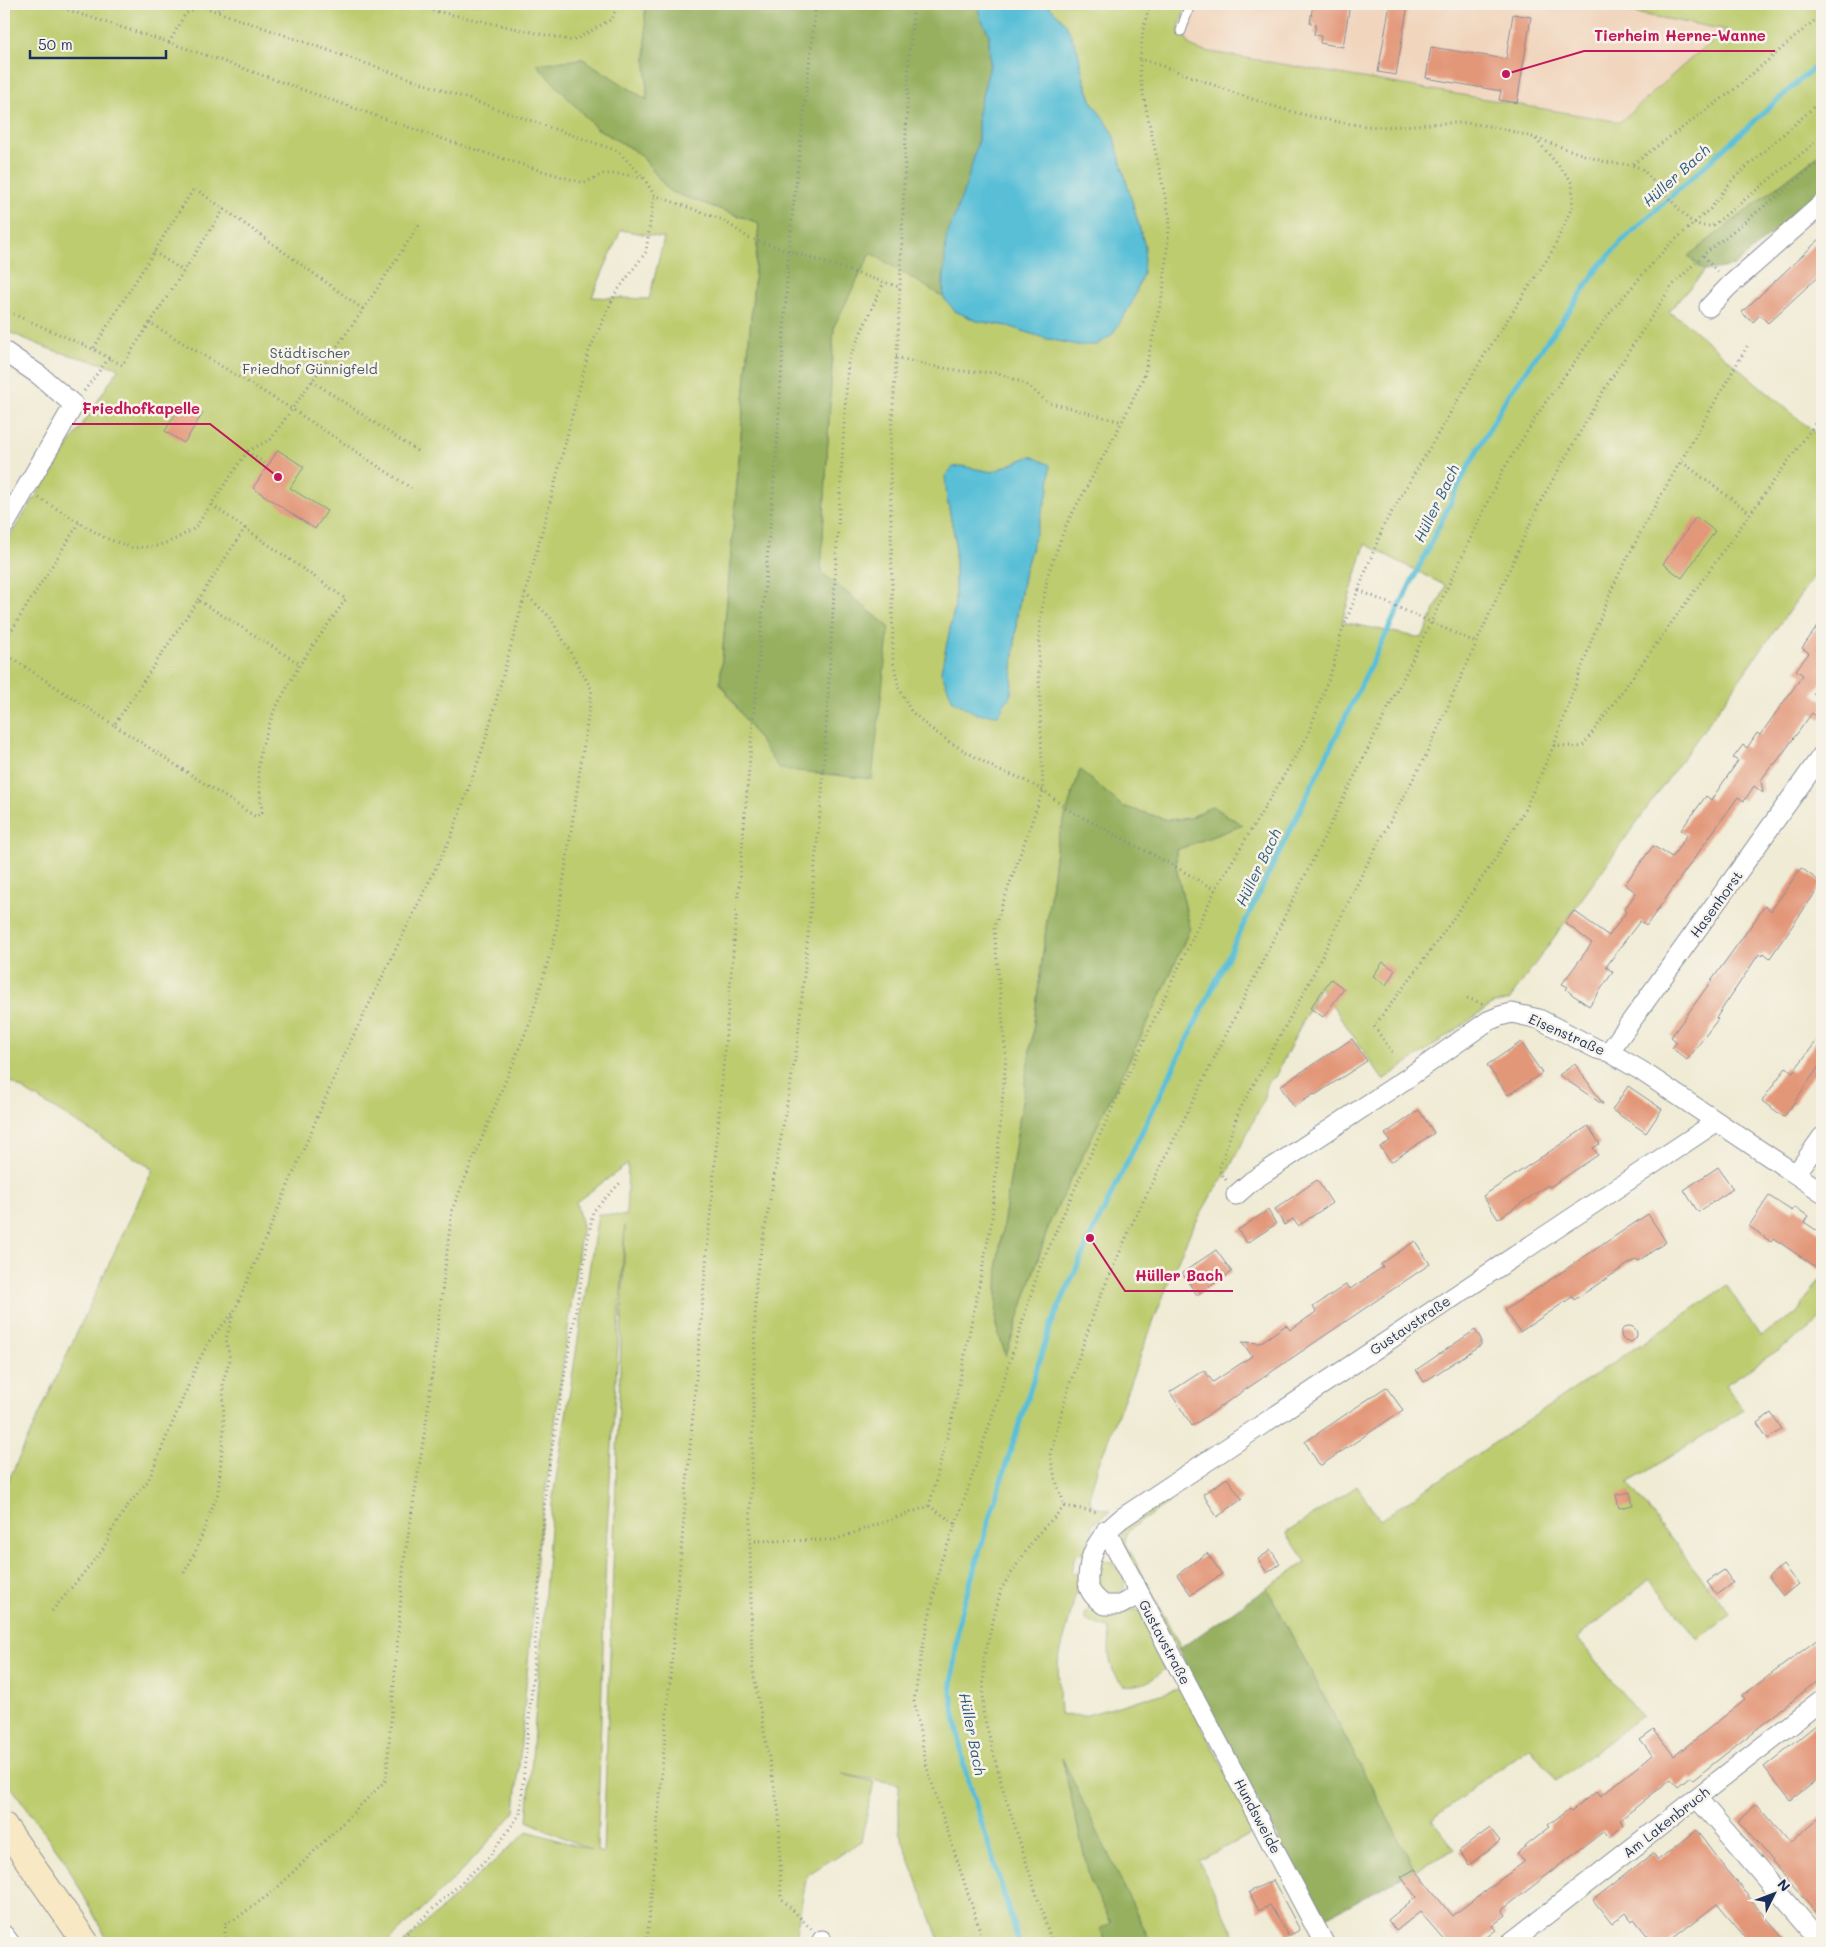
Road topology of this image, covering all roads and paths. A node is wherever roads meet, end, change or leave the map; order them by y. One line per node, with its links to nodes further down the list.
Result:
1 (49, 4): 14 (path)
2 (195, 4): 10 (path)
3 (228, 4): 11 (path)
4 (378, 4): 5 (path)
5 (618, 4)
6 (816, 4): 98 (path, bridge)
7 (914, 4): 32 (path)
8 (1150, 4): 15 (path)
9 (1190, 4): 13 (lane)
10 (202, 6): 11 (path); 14 (path)
11 (217, 10): 21 (path)
12 (1822, 14): 20 (path)
13 (1181, 31)
14 (169, 43): 21 (path)
15 (1140, 59): 17 (path); 46 (path)
16 (1822, 100): 26 (path)
17 (1534, 137): 20 (path); 58 (path)
18 (1822, 137): 26 (path)
19 (1822, 160): 28 (path)
20 (1633, 164): 26 (path)
21 (644, 178): 22 (path)
22 (654, 196): 30 (path); 59 (path)
23 (1822, 204): 31 (street)
24 (224, 209): 27 (path); 29 (path); 35 (path)
25 (421, 222): 35 (path)
26 (1694, 222): 80 (path)
27 (154, 252): 29 (path); 38 (path)
28 (1703, 255): 31 (path); 62 (path)
29 (182, 270): 36 (path)
30 (884, 282): 32 (path); 84 (path)
31 (1729, 286): 33 (street)
32 (900, 287): 40 (path)
33 (1709, 307)
34 (4, 310): 38 (path)
35 (363, 310): 42 (path)
36 (150, 323): 41 (path); 44 (path)
37 (1749, 343): 49 (path)
38 (93, 349): 41 (path)
39 (4, 351): 43 (street)
40 (896, 357): 46 (path); 68 (path)
41 (109, 358): 43 (path)
42 (312, 381): 44 (path); 48 (path)
43 (74, 405): 52 (street)
44 (292, 409): 47 (path); 51 (path)
45 (1822, 414): 54 (path)
46 (1122, 422): 68 (path)
47 (247, 452): 50 (path); 53 (path)
48 (420, 453)
49 (1682, 462): 54 (path); 66 (path)
50 (268, 465)
51 (411, 488)
52 (26, 490): 55 (path); 56 (street)
53 (212, 505): 55 (path); 57 (path)
54 (1750, 513): 66 (path)
55 (79, 523): 61 (path)
56 (4, 526)
57 (245, 528): 60 (path); 64 (path)
58 (1359, 590): 62 (path); 69 (path)
59 (526, 594): 78 (path); 96 (path)
60 (198, 600): 64 (path); 65 (path)
61 (4, 642)
62 (1477, 643): 77 (path)
63 (4, 654): 65 (path)
64 (300, 664): 65 (path)
65 (114, 725)
66 (1554, 745): 70 (path)
67 (1822, 755): 71 (street, Hasenhorst)
68 (1044, 790): 69 (path); 79 (path)
69 (1215, 890): 82 (path)
70 (1392, 1052)
71 (1609, 1052): 72 (street, Eisenstraße); 77 (street, Eisenstraße)
72 (1716, 1122): 74 (street, Eisenstraße); 83 (street, Gustavstraße)
73 (1822, 1137): 74 (street)
74 (1796, 1174): 76 (street, Eisenstraße)
75 (620, 1183): 97 (path)
76 (1822, 1192)
77 (1236, 1195)
78 (234, 1312): 85 (path); 87 (path)
79 (929, 1506): 82 (path); 84 (path)
80 (1065, 1506): 81 (path); 100 (path)
81 (1097, 1512)
82 (956, 1524): 99 (path)
83 (1106, 1530): 86 (street, Gustavstraße); 86 (street, Gustavstraße)
84 (750, 1541): 93 (path)
85 (184, 1573)
86 (1140, 1594): 88 (street, Gustavstraße)
87 (52, 1612)
88 (1191, 1689): 101 (street, Hundsweide)
89 (1822, 1700): 90 (street, Am Lakenbruch)
90 (1697, 1798): 102 (street, Am Lakenbruch); 103 (street)
91 (4, 1826): 95 (street)
92 (4, 1935): 94 (street)
93 (822, 1942)
94 (10, 1943)
95 (86, 1943)
96 (225, 1943)
97 (396, 1943)
98 (647, 1943)
99 (984, 1943)
100 (1052, 1943)
101 (1324, 1943)
102 (1510, 1943)
103 (1822, 1943)

